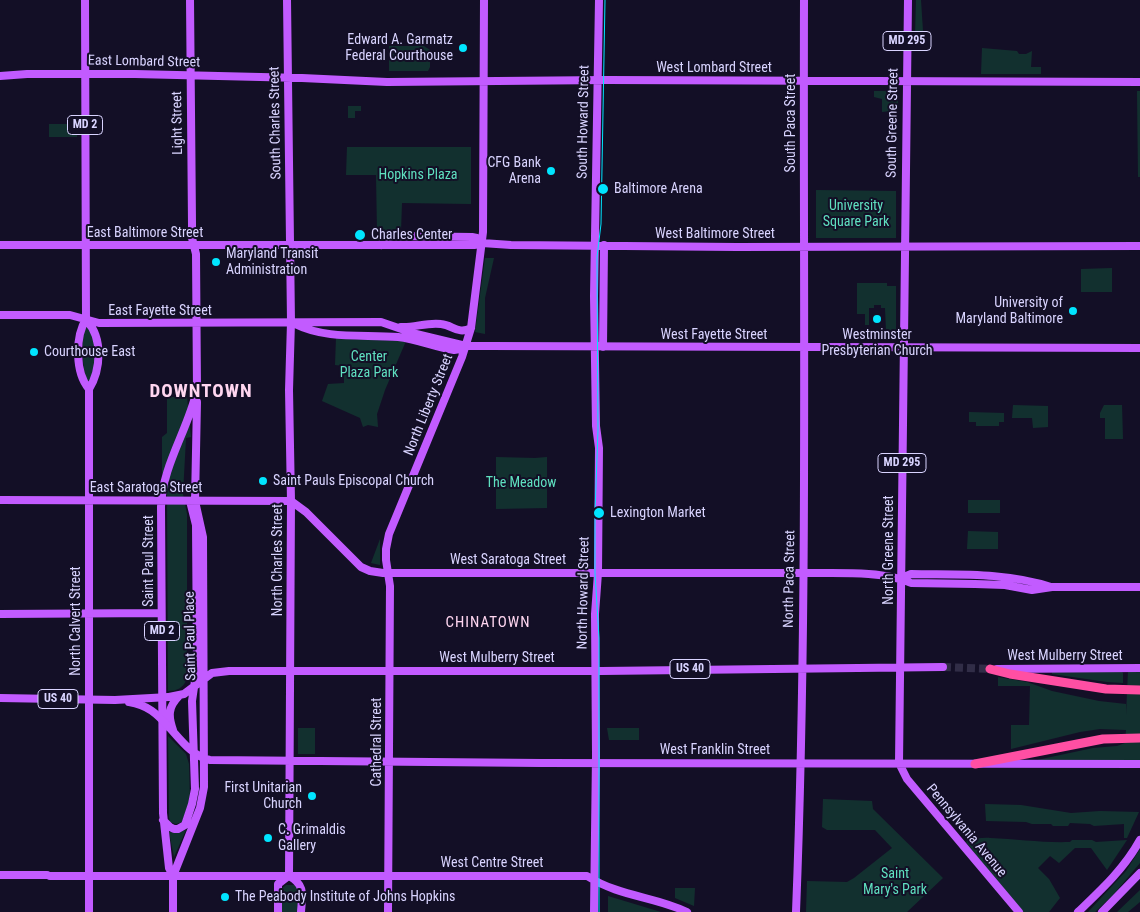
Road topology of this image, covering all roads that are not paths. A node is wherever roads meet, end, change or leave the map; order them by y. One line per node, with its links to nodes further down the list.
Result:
1 (85, 0): 8 (main road, MD 2)
2 (190, 0): 10 (main road, Light Street / MD 2)
3 (287, 0): 11 (main road, South Charles Street)
4 (484, 0): 13 (main road, North Liberty Street)
5 (599, 0): 12 (main road, South Howard Street)
6 (804, 0): 14 (main road, South Paca Street)
7 (908, 0): 15 (main road, South Greene Street / MD 295)
8 (84, 74): 9 (main road, East Lombard Street); 10 (main road, East Lombard Street); 19 (main road, MD 2)
9 (0, 76)
10 (190, 76): 11 (main road, East Lombard Street); 20 (main road, Light Street / MD 2)
11 (288, 78): 13 (main road, West Lombard Street); 21 (main road, South Charles Street)
12 (598, 80): 13 (main road, West Lombard Street); 14 (main road, West Lombard Street); 22 (main road, South Howard Street)
13 (483, 81): 17 (main road, North Liberty Street)
14 (804, 81): 15 (main road, West Lombard Street); 24 (main road, South Paca Street)
15 (906, 82): 16 (main road, West Lombard Street); 26 (main road, South Greene Street / MD 295)
16 (1140, 82)
17 (482, 243): 21 (main road, West Baltimore Street); 22 (main road, West Baltimore Street); 32 (main road, North Liberty Street)
18 (0, 245): 19 (main road, East Baltimore Street)
19 (86, 245): 20 (main road, East Baltimore Street); 28 (main road, North Calvert Street / MD 2)
20 (194, 245): 21 (main road, East Baltimore Street); 30 (main road, Saint Paul Street / MD 2)
21 (291, 245): 29 (main road, North Charles Street)
22 (595, 245): 23 (main road, West Baltimore Street); 36 (main road, North Howard Street)
23 (604, 245): 24 (main road, West Baltimore Street); 36 (main road, North Howard Street)
24 (803, 246): 26 (main road, West Baltimore Street); 37 (main road, North Paca Street)
25 (1140, 246): 26 (main road, West Baltimore Street)
26 (904, 247): 38 (main road, North Greene Street / MD 295)
27 (0, 315): 28 (main road, East Fayette Street)
28 (86, 319): 30 (main road, East Fayette Street); 40 (main road, North Calvert Street / MD 2); 40 (main road, North Calvert Street)
29 (291, 322): 30 (main road, East Fayette Street); 31 (main road, West Fayette Street); 34 (main road); 46 (main road, North Charles Street)
30 (196, 324): 41 (main road, Saint Paul Street / MD 2)
31 (396, 326): 32 (main road); 33 (main road, West Fayette Street)
32 (471, 328): 35 (main road, North Liberty Street)
33 (416, 334): 34 (main road); 35 (main road, West Fayette Street)
34 (404, 338): 35 (main road)
35 (466, 346): 36 (main road, West Fayette Street); 47 (main road, North Liberty Street)
36 (599, 347): 37 (main road, West Fayette Street); 48 (main road, North Howard Street)
37 (803, 347): 38 (main road, West Fayette Street); 49 (main road, North Paca Street)
38 (903, 347): 39 (main road, West Fayette Street); 51 (main road, North Greene Street / MD 295)
39 (1140, 348)
40 (89, 389): 43 (main road, North Calvert Street / MD 2)
41 (197, 390): 44 (main road, Saint Paul Street / MD 2); 45 (main road, Saint Paul Place)
42 (0, 500): 43 (main road, East Saratoga Street)
43 (89, 500): 44 (main road, East Saratoga Street); 58 (main road, North Calvert Street / MD 2)
44 (162, 500): 45 (main road, East Saratoga Street); 56 (main road, Saint Paul Street / MD 2)
45 (192, 501): 46 (main road, East Saratoga Street); 67 (main road, Saint Paul Place); 68 (main road, Saint Paul Place)
46 (291, 501): 47 (main road, West Saratoga Street); 64 (main road, North Charles Street)
47 (388, 573): 48 (main road, West Saratoga Street); 65 (main road, Cathedral Street)
48 (598, 573): 49 (main road, West Saratoga Street); 66 (main road, North Howard Street)
49 (803, 573): 51 (main road, West Saratoga Street); 59 (main road, North Paca Street)
50 (1005, 576): 51 (main road, West Saratoga Street); 52 (main road); 53 (main road); 54 (main road, West Saratoga Street)
51 (902, 578): 52 (main road, West Saratoga Street); 60 (main road, North Greene Street / MD 295)
52 (975, 584): 53 (main road, West Saratoga Street)
53 (1015, 587): 54 (main road, West Saratoga Street)
54 (1052, 587): 55 (main road, West Saratoga Street)
55 (1140, 587)
56 (161, 613): 58 (main road); 85 (main road, Saint Paul Street / MD 2)
57 (0, 614): 58 (main road)
58 (89, 614): 89 (main road, North Calvert Street / MD 2)
59 (802, 668): 60 (main road, West Mulberry Street / US 40); 66 (main road, West Mulberry Street / US 40); 81 (main road, North Paca Street)
60 (900, 668): 61 (main road, West Mulberry Street / US 40); 82 (main road, North Greene Street / MD 295)
61 (943, 668)
62 (1140, 668): 63 (main road, West Mulberry Street)
63 (990, 669): 69 (highway)
64 (290, 670): 65 (main road, West Mulberry Street / US 40); 67 (main road, US 40); 78 (main road, North Charles Street)
65 (390, 670): 66 (main road, West Mulberry Street / US 40); 79 (main road, Cathedral Street)
66 (595, 670): 80 (main road, North Howard Street)
67 (204, 678): 68 (main road, US 40); 73 (main road, Saint Paul Place)
68 (193, 687): 70 (main road, US 40); 73 (main road); 76 (main road, Saint Paul Place)
69 (1140, 690)
70 (179, 696): 72 (main road, US 40, bridge); 74 (main road)
71 (0, 698): 72 (main road, US 40, bridge)
72 (115, 700): 74 (main road, US 40, bridge)
73 (204, 706): 77 (main road, Saint Paul Place)
74 (172, 729): 76 (main road, US 40)
75 (1140, 738): 83 (highway)
76 (193, 751): 77 (main road, US 40); 85 (main road, Saint Paul Place)
77 (205, 759): 78 (main road, West Franklin Street); 90 (main road, Saint Paul Place)
78 (290, 762): 79 (main road, West Franklin Street); 91 (main road, North Charles Street)
79 (390, 762): 80 (main road, West Franklin Street); 92 (main road, Cathedral Street)
80 (595, 763): 81 (main road, West Franklin Street); 93 (main road, North Howard Street)
81 (802, 763): 82 (main road, West Franklin Street); 103 (main road, North Paca Street)
82 (899, 763): 83 (main road, West Franklin Street); 104 (main road, Pennsylvania Avenue)
83 (975, 764): 84 (main road, West Franklin Street)
84 (1140, 764)
85 (163, 820): 90 (main road, Saint Paul Street / MD 2)
86 (1140, 840): 105 (main road)
87 (1140, 873): 95 (main road)
88 (0, 875): 89 (main road, West Centre Street)
89 (89, 876): 90 (main road, West Centre Street); 96 (main road, North Calvert Street / MD 2)
90 (173, 876): 91 (main road, West Centre Street); 97 (main road, Saint Paul Street / MD 2)
91 (289, 876): 92 (main road, West Centre Street); 98 (main road); 99 (main road)
92 (389, 876): 93 (main road, West Centre Street); 100 (main road, Cathedral Street)
93 (594, 881): 101 (main road, North Howard Street); 102 (main road, West Centre Street)
94 (1140, 881): 95 (main road)
95 (1116, 899): 106 (main road)
96 (89, 912)
97 (173, 912)
98 (278, 912)
99 (302, 912)
100 (388, 912)
101 (594, 912)
102 (687, 912)
103 (796, 912)
104 (1019, 912)
105 (1078, 912)
106 (1102, 912)

